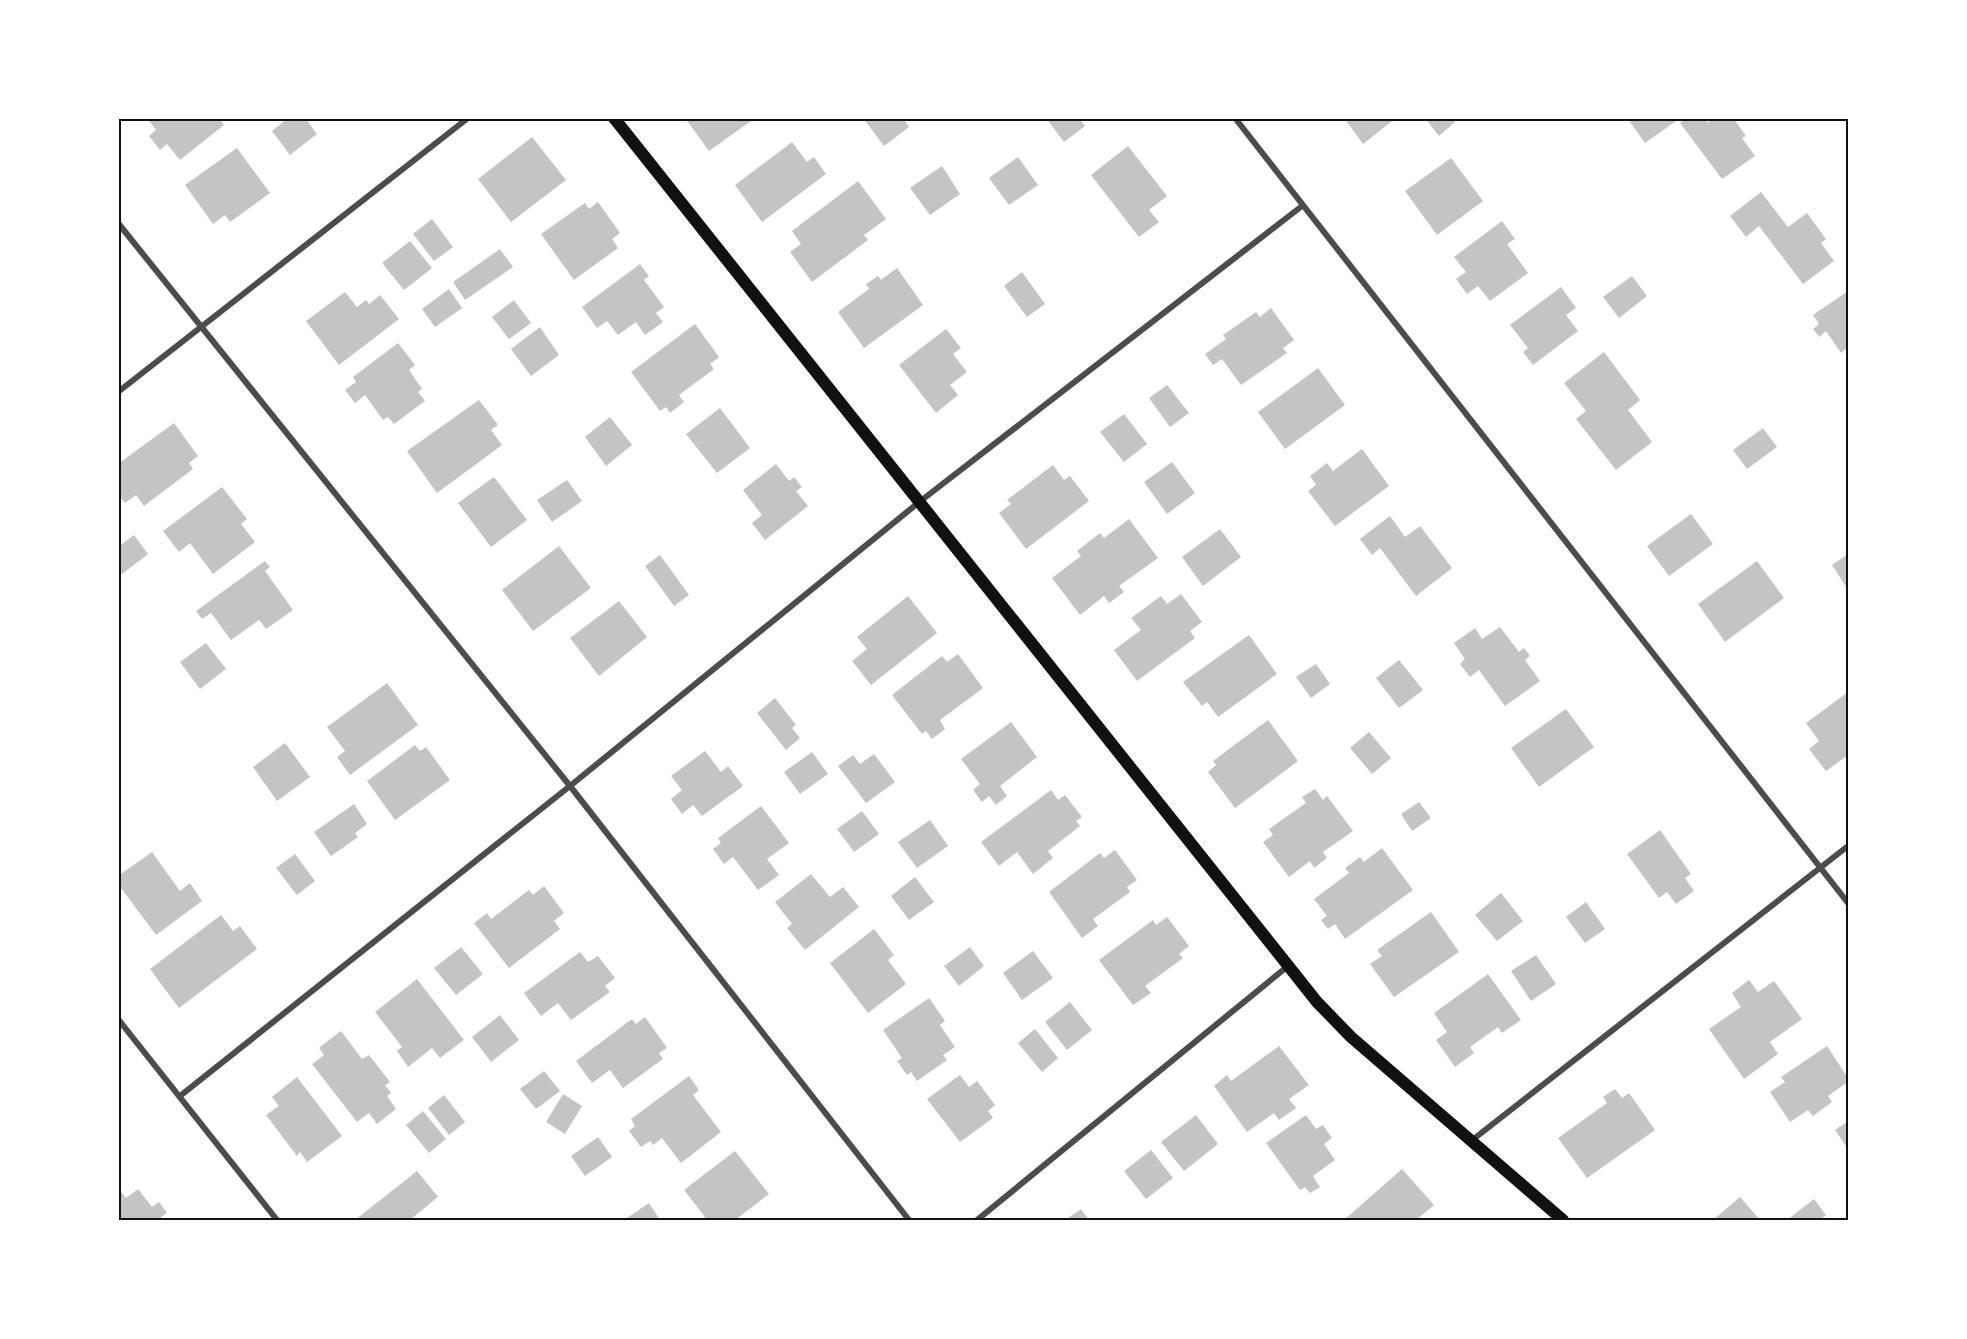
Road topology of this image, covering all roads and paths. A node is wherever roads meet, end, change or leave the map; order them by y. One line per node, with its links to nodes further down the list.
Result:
1 (468, 118): 6 (street)
2 (614, 118): 8 (main road)
3 (1235, 118): 4 (street)
4 (1302, 206): 8 (street); 11 (street)
5 (118, 223): 6 (street)
6 (201, 327): 7 (street); 9 (street)
7 (118, 392)
8 (918, 503): 9 (street); 13 (main road)
9 (570, 786): 15 (street); 18 (street)
10 (1848, 846): 11 (street)
11 (1822, 868): 12 (street); 16 (street)
12 (1848, 903)
13 (1288, 966): 16 (main road); 19 (street)
14 (118, 1019): 15 (street)
15 (180, 1096): 17 (street)
16 (1471, 1141): 20 (main road)
17 (277, 1221)
18 (909, 1221)
19 (977, 1221)
20 (1563, 1221)

